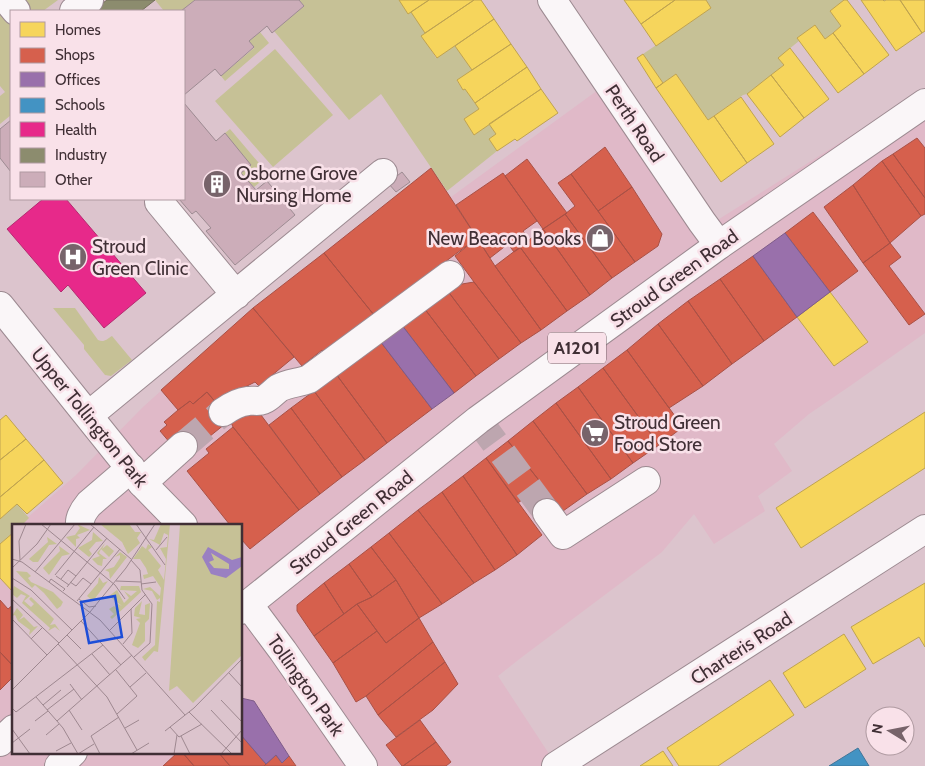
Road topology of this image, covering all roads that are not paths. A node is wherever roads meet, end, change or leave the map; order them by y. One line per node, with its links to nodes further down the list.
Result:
1 (6, 0): 4 (street)
2 (89, 0): 5 (street)
3 (552, 0): 9 (street, Perth Road)
4 (15, 10)
5 (75, 10)
6 (925, 103): 9 (street, Stroud Green Road / A1201)
7 (383, 173): 11 (street)
8 (159, 202): 11 (street)
9 (719, 245): 22 (street, Stroud Green Road / A1201)
10 (450, 275): 13 (street)
11 (236, 295): 14 (street)
12 (0, 306): 14 (street, Upper Tollington Park)
13 (223, 412)
14 (89, 415): 16 (street, Upper Tollington Park)
15 (183, 446): 16 (street)
16 (136, 475): 19 (street); 20 (street, Upper Tollington Park)
17 (646, 481): 18 (street)
18 (547, 513)
19 (80, 524)
20 (182, 524)
21 (925, 529): 28 (street, Charteris Road)
22 (244, 603): 27 (street, Tollington Park)
23 (12, 731): 24 (street)
24 (0, 742)
25 (71, 754): 26 (street)
26 (59, 766)
27 (363, 766)
28 (556, 766)

